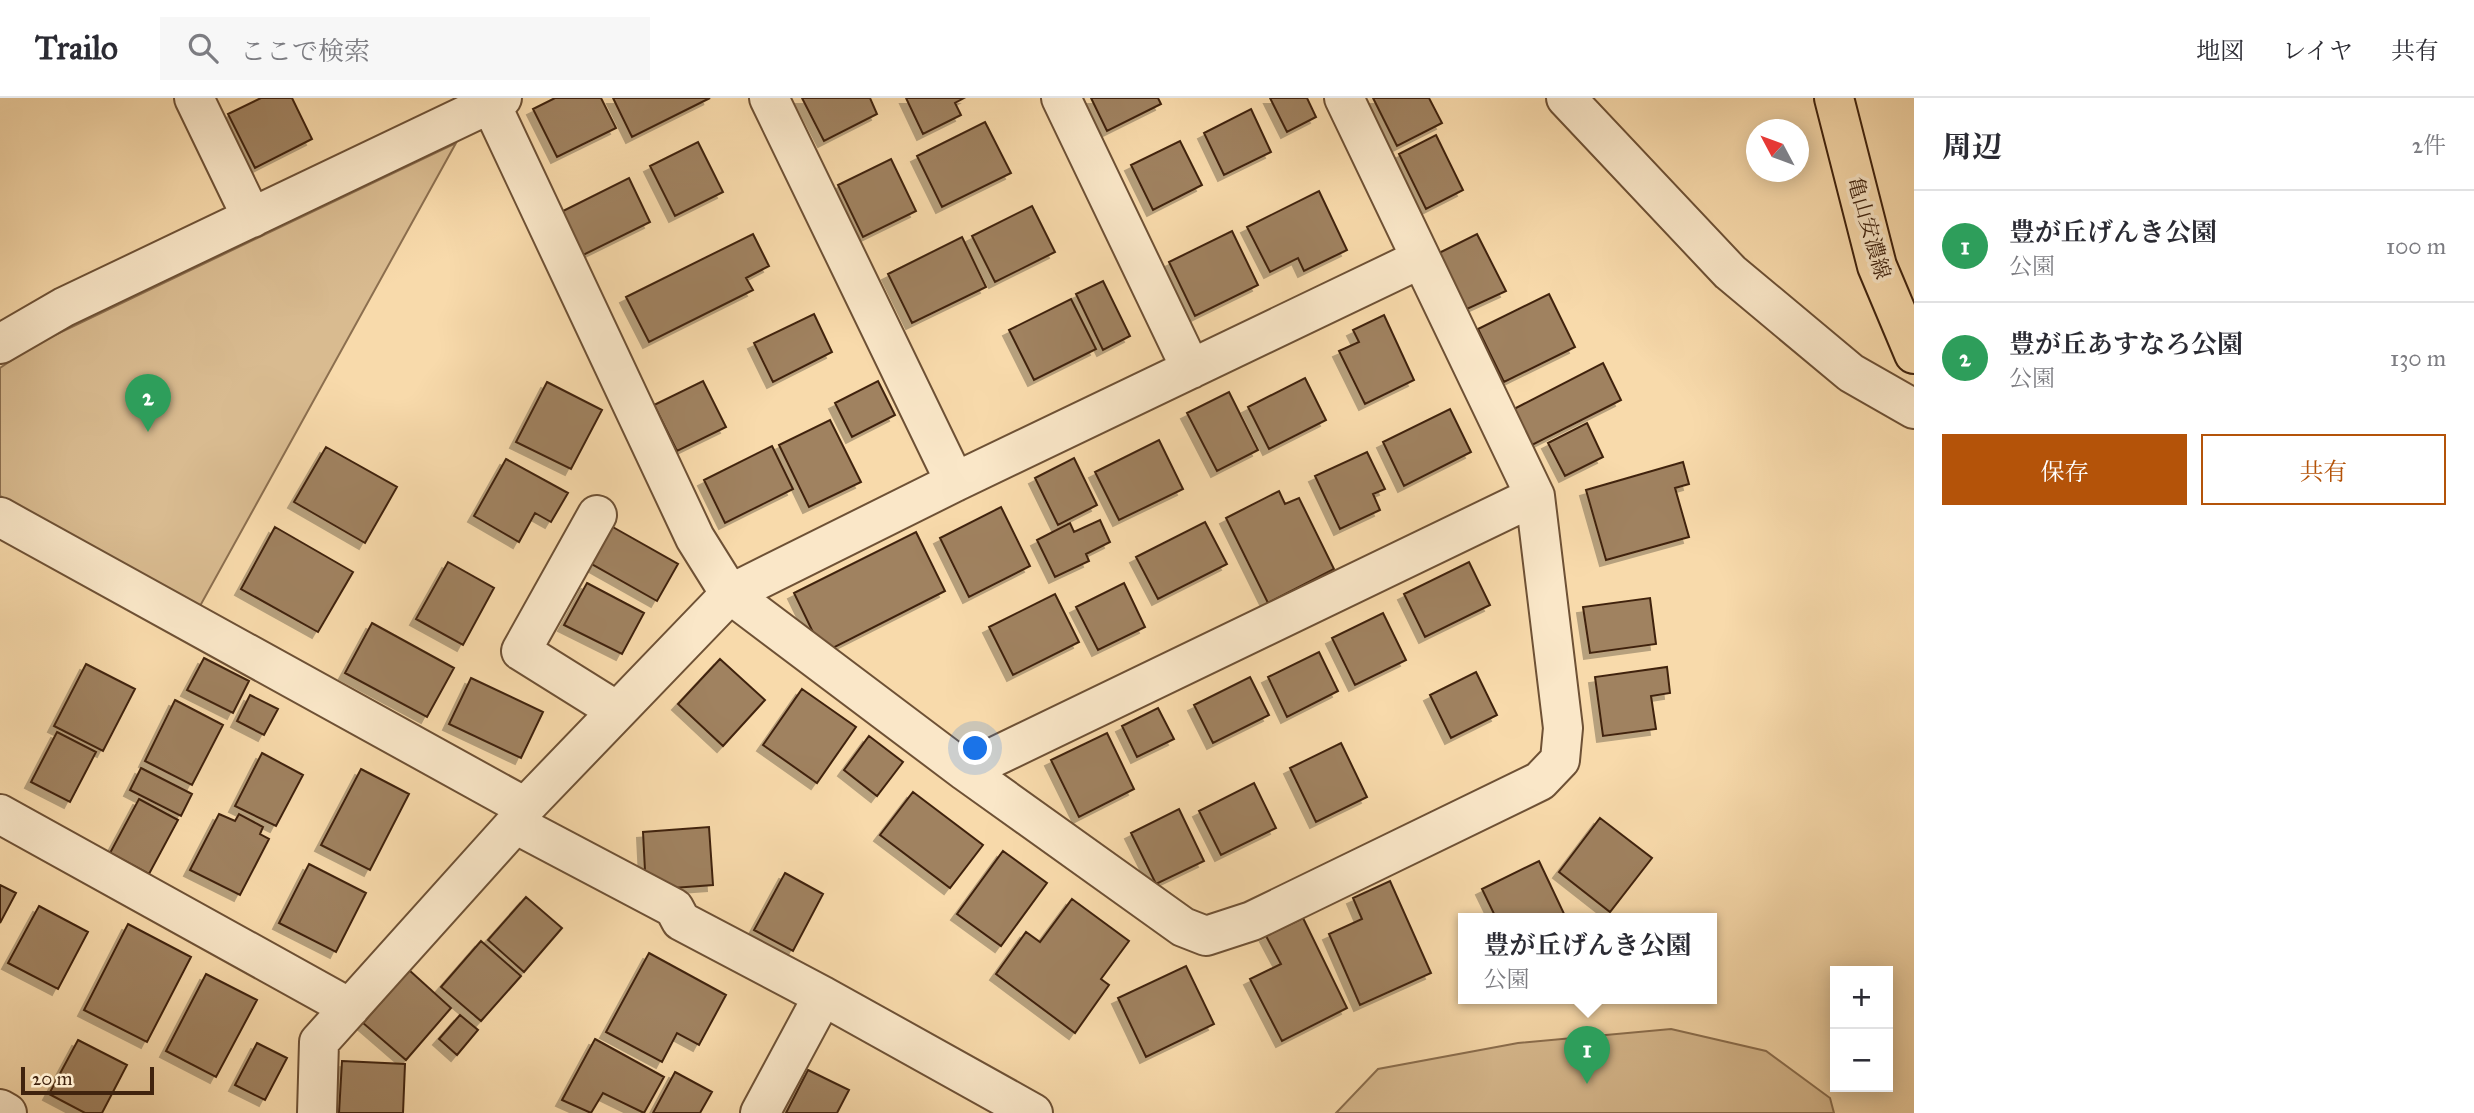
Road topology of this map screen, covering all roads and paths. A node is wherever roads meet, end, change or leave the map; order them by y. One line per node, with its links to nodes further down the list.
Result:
1 (194, 98): 8 (street)
2 (769, 98): 14 (street)
3 (1061, 98): 12 (street)
4 (1344, 98): 9 (street)
5 (1566, 98): 13 (street)
6 (1834, 98): 11 (main road, 亀山安濃線)
7 (493, 100): 8 (street); 18 (street)
8 (253, 218): 10 (street)
9 (1420, 259): 12 (street); 15 (street)
10 (0, 344)
11 (1914, 354)
12 (1191, 369): 14 (street)
13 (1914, 409)
14 (955, 482): 18 (street)
15 (1535, 496): 20 (street); 20 (street)
16 (597, 515): 19 (street)
17 (0, 517): 22 (street)
18 (730, 594): 19 (street); 20 (street)
19 (617, 711): 22 (street)
20 (965, 771)
21 (0, 814): 24 (street)
22 (520, 816): 23 (street); 24 (street)
23 (823, 996): 28 (street); 29 (street)
24 (350, 1008): 27 (street)
25 (0, 1109): 26 (street)
26 (6, 1113)
27 (317, 1113)
28 (760, 1113)
29 (1033, 1113)

